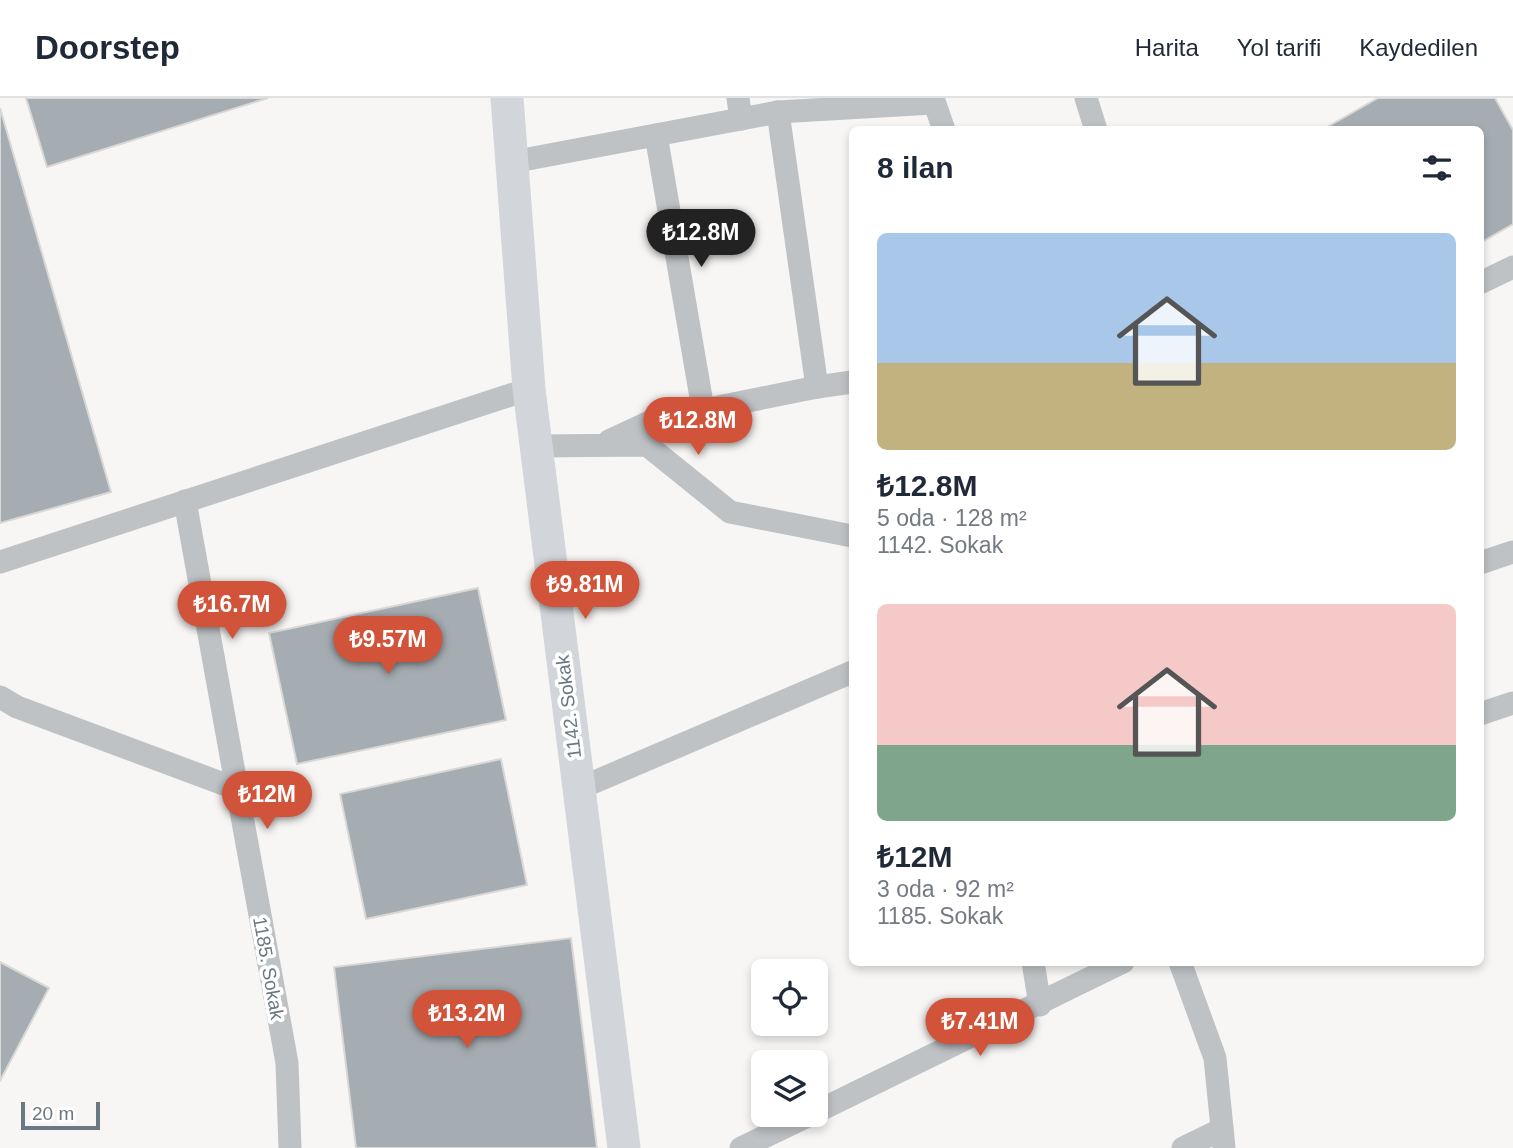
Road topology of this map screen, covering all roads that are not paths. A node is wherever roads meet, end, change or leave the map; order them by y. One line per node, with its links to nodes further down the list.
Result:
1 (507, 98): 9 (street, 1142. Sokak)
2 (1086, 98): 7 (street)
3 (933, 100): 5 (street); 6 (street)
4 (739, 109): 5 (street); 8 (street)
5 (778, 112): 13 (street)
6 (943, 126)
7 (1095, 126)
8 (656, 135): 9 (street); 15 (street)
9 (512, 162): 14 (street, 1142. Sokak)
10 (1513, 267): 11 (street)
11 (1484, 281)
12 (849, 382): 13 (street)
13 (817, 387): 15 (street)
14 (529, 389): 17 (street, 1142. Sokak); 18 (street)
15 (703, 410): 16 (street)
16 (600, 445): 17 (street); 19 (street)
17 (536, 446): 28 (street, 1142. Sokak)
18 (185, 501): 21 (street); 27 (street, 1185. Sokak)
19 (849, 535)
20 (1513, 552): 22 (street)
21 (0, 562)
22 (1484, 562)
23 (849, 673): 28 (street)
24 (0, 697): 27 (street)
25 (1513, 703): 26 (street)
26 (1484, 713)
27 (237, 789): 36 (street, 1185. Sokak)
28 (578, 789): 37 (street, 1142. Sokak)
29 (1034, 966): 32 (street)
30 (1115, 966): 32 (street)
31 (1181, 966): 35 (street)
32 (1040, 1005): 33 (street)
33 (828, 1106)
34 (785, 1127): 38 (street)
35 (1223, 1139): 39 (street)
36 (290, 1148)
37 (624, 1148)
38 (741, 1148)
39 (1183, 1148)

